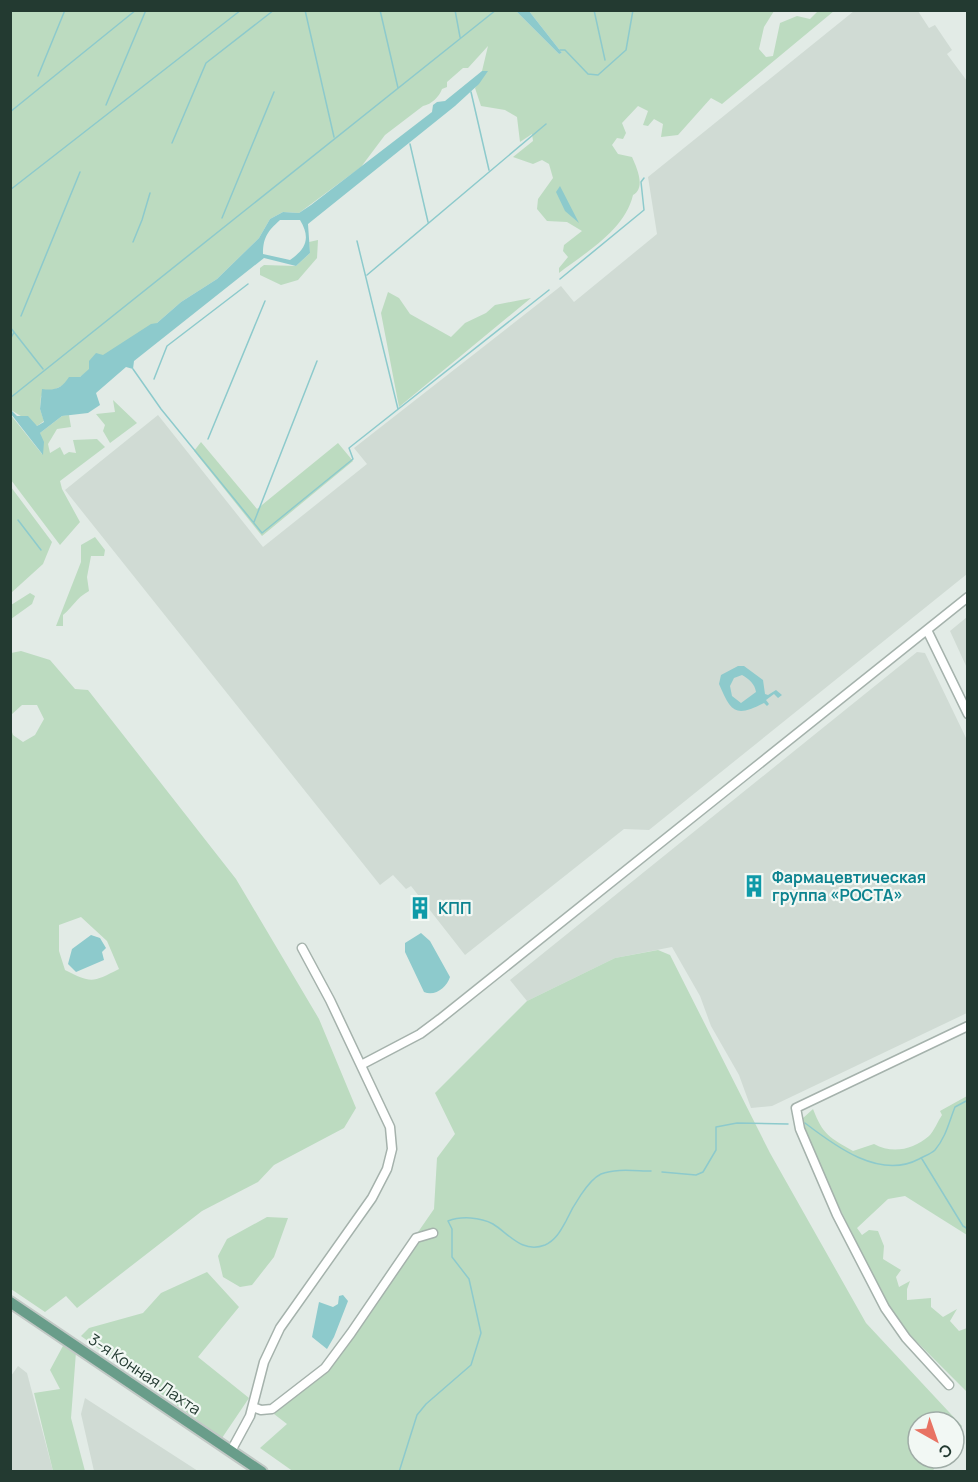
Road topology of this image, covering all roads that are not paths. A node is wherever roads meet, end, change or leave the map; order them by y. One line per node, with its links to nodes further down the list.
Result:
1 (968, 597): 2 (street)
2 (927, 630): 3 (street); 6 (street)
3 (968, 714)
4 (302, 948): 6 (street)
5 (968, 1026): 9 (street)
6 (362, 1065): 10 (street)
7 (433, 1233): 10 (street)
8 (10, 1302): 11 (main road, 3-я Конная Лахта)
9 (950, 1385)
10 (253, 1407): 11 (street)
11 (231, 1450): 12 (main road, 3-я Конная Лахта)
12 (262, 1472)

